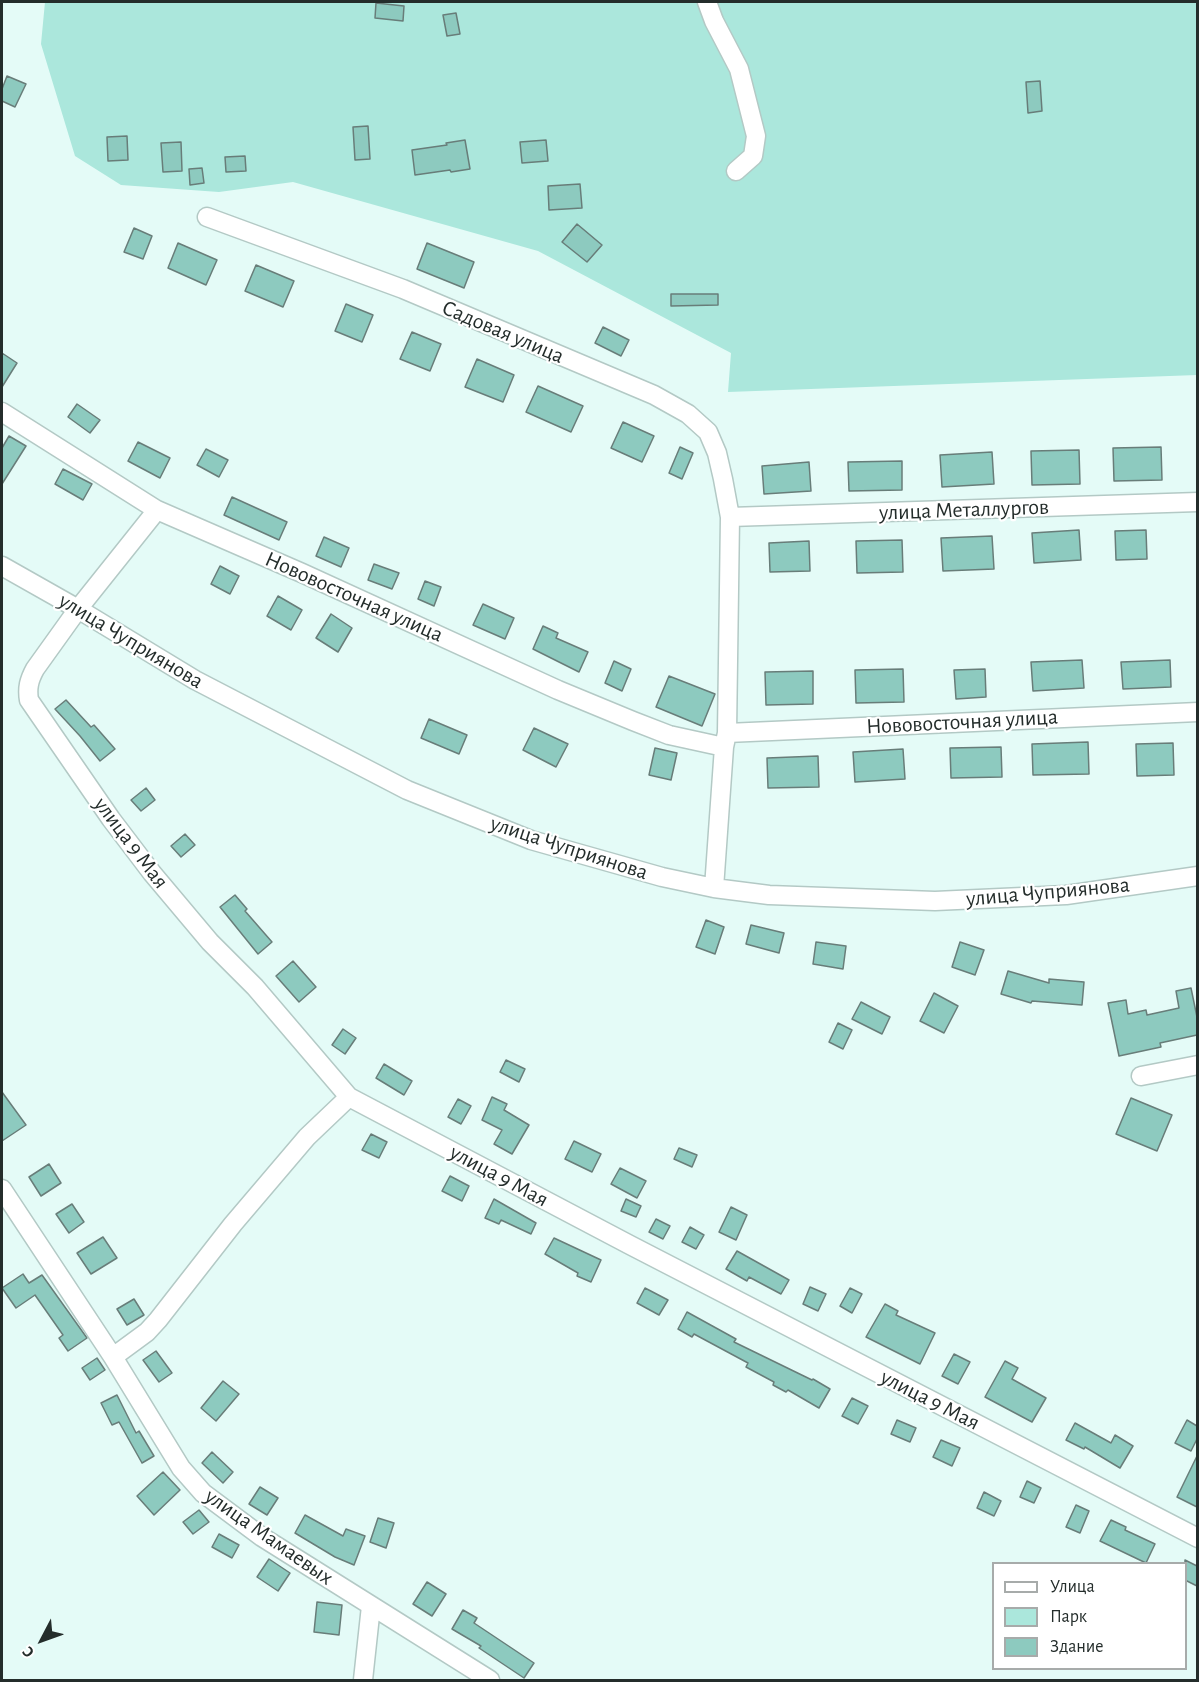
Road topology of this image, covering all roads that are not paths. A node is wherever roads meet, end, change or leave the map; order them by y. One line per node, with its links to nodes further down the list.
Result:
1 (707, 2): 2 (street)
2 (736, 171)
3 (207, 217): 7 (street, Садовая улица)
4 (2, 412): 6 (street, Нововосточная улица)
5 (1197, 502): 7 (street, улица Металлургов)
6 (157, 510): 9 (street, улица 9 Мая); 11 (street, Нововосточная улица)
7 (730, 517): 11 (street, Садовая улица)
8 (2, 566): 9 (street, улица Чуприянова)
9 (78, 609): 13 (street, улица Чуприянова); 16 (street, улица 9 Мая)
10 (1197, 712): 11 (street, Нововосточная улица)
11 (725, 740): 13 (street, Садовая улица)
12 (1197, 876): 13 (street, улица Чуприянова)
13 (714, 888)
14 (1197, 1065): 15 (street)
15 (1141, 1076)
16 (349, 1097): 18 (street); 19 (street, улица 9 Мая)
17 (2, 1189): 18 (street, улица Мамаевых)
18 (113, 1357): 20 (street, улица Мамаевых)
19 (1197, 1538)
20 (371, 1606): 21 (street); 22 (street, улица Мамаевых)
21 (363, 1680)
22 (490, 1680)

